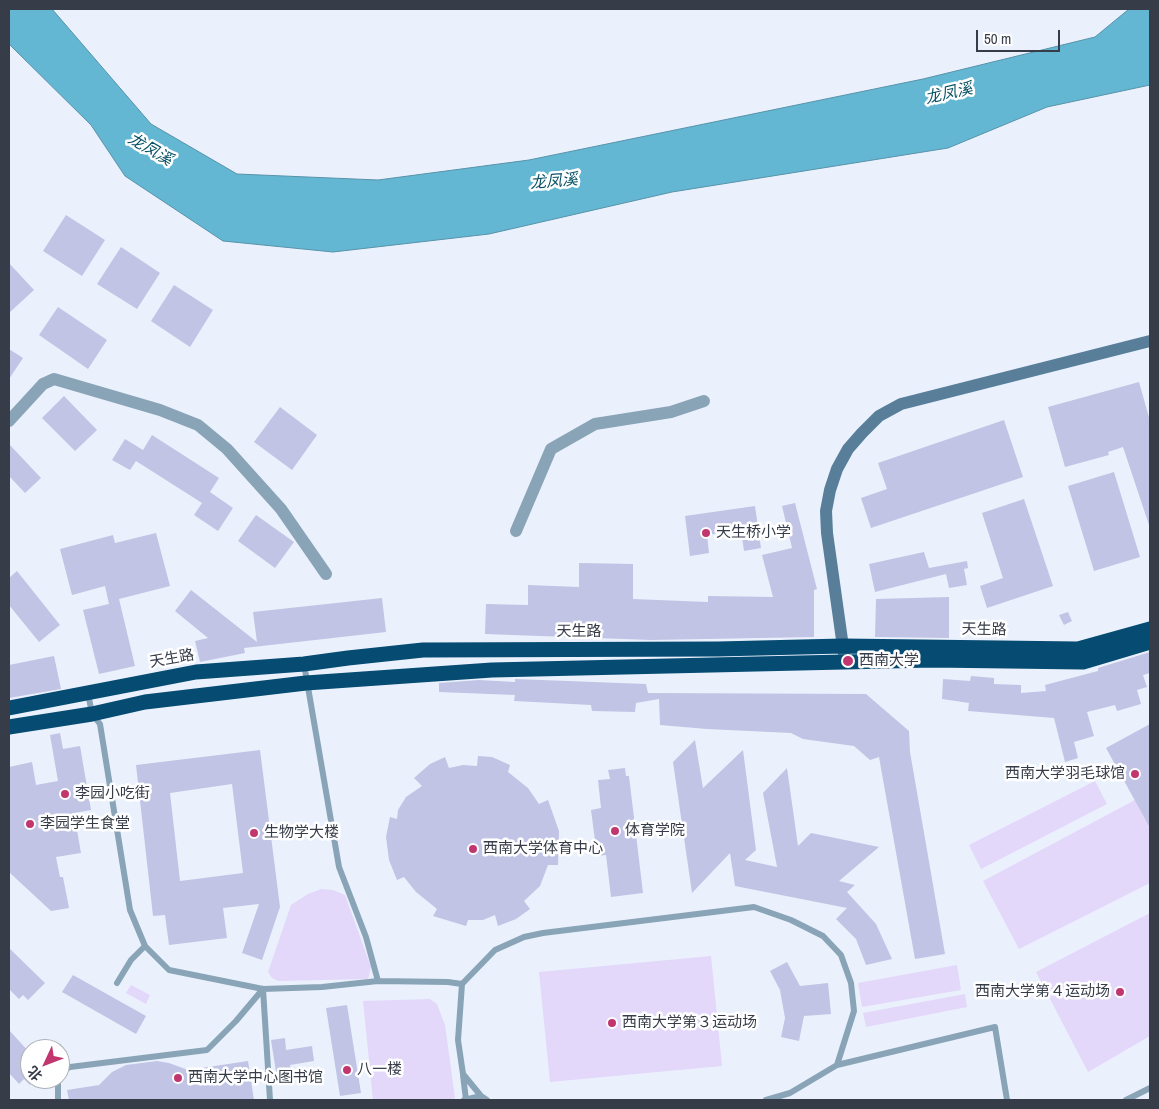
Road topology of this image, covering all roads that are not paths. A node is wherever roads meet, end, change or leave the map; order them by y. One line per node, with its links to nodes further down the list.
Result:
1 (1150, 341): 8 (street)
2 (704, 401): 4 (street)
3 (9, 421): 5 (street)
4 (516, 531)
5 (326, 574)
6 (1150, 629): 8 (highway, 天生路)
7 (1150, 642): 9 (highway, 天生路)
8 (843, 646): 9 (street); 10 (highway, 天生路)
9 (845, 662): 11 (highway, 天生路)
10 (304, 664): 11 (lane); 12 (highway, 天生路)
11 (306, 683): 14 (highway, 天生路); 17 (lane)
12 (88, 692): 13 (highway, 天生路); 14 (lane)
13 (9, 708)
14 (92, 714): 15 (highway, 天生路); 16 (lane)
15 (9, 727)
16 (145, 946): 18 (lane); 20 (lane)
17 (378, 981): 19 (lane); 20 (lane)
18 (117, 983)
19 (462, 984): 21 (lane); 23 (lane)
20 (263, 988): 22 (lane); 26 (lane)
21 (837, 1065): 29 (lane); 30 (lane)
22 (70, 1067)
23 (463, 1074): 25 (lane); 27 (lane)
24 (1150, 1088): 31 (lane)
25 (481, 1096): 27 (lane); 28 (lane)
26 (270, 1100)
27 (465, 1100)
28 (487, 1100)
29 (766, 1100)
30 (1007, 1100)
31 (1126, 1100)

